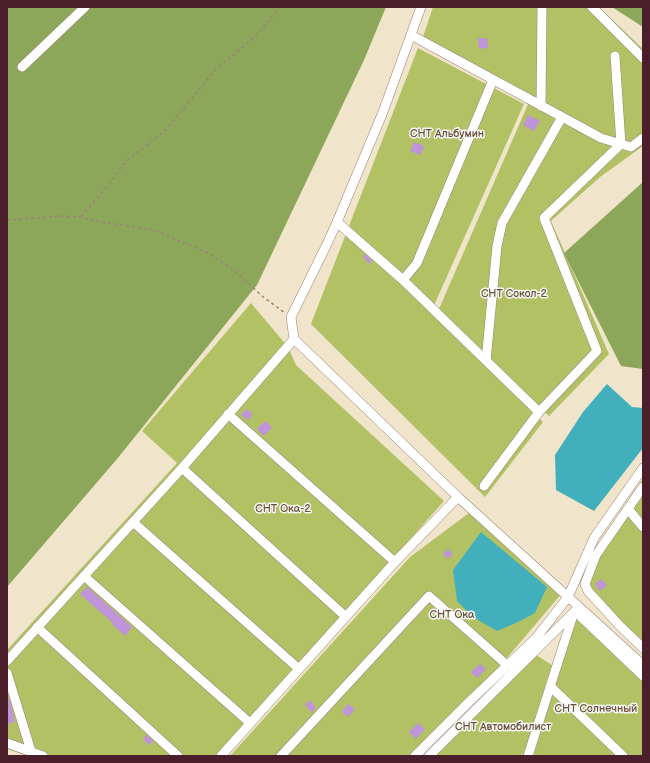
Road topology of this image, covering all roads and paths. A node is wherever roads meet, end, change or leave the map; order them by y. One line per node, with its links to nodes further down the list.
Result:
1 (85, 7): 9 (street)
2 (279, 7): 15 (path)
3 (421, 7): 6 (street)
4 (542, 7): 11 (street)
5 (592, 7): 8 (street)
6 (411, 36): 10 (street); 17 (street)
7 (615, 56): 14 (street)
8 (643, 58)
9 (22, 67)
10 (493, 80): 11 (street); 18 (street)
11 (541, 106): 12 (street)
12 (562, 117): 14 (street); 21 (street)
13 (643, 138): 14 (street)
14 (621, 144): 22 (street)
15 (80, 216): 16 (path); 19 (path)
16 (7, 220)
17 (337, 222): 18 (street); 19 (street)
18 (403, 280): 21 (street)
19 (291, 317): 20 (street)
20 (294, 339): 23 (street); 28 (street)
21 (486, 361): 22 (street)
22 (539, 412): 26 (street)
23 (228, 414): 24 (street); 32 (street)
24 (182, 468): 30 (street); 35 (street)
25 (643, 468): 34 (street)
26 (484, 486)
27 (643, 487): 29 (street)
28 (458, 497): 32 (street); 34 (street)
29 (628, 508): 31 (street); 37 (street)
30 (133, 522): 33 (street); 41 (street)
31 (643, 527)
32 (395, 562): 35 (street)
33 (84, 576): 36 (street); 45 (street)
34 (572, 604): 39 (street); 40 (street); 43 (street); 44 (street); 53 (street)
35 (346, 617): 41 (street)
36 (37, 627): 38 (street); 49 (street)
37 (643, 648)
38 (7, 661)
39 (507, 665): 51 (street); 52 (street)
40 (643, 665)
41 (299, 669): 45 (street)
42 (7, 674): 47 (street)
43 (643, 676)
44 (550, 686): 54 (street); 55 (street)
45 (250, 723): 50 (street)
46 (7, 743): 47 (street)
47 (30, 752): 48 (street)
48 (43, 756)
49 (178, 756)
50 (221, 756)
51 (281, 756)
52 (415, 756)
53 (429, 756)
54 (528, 756)
55 (623, 756)

